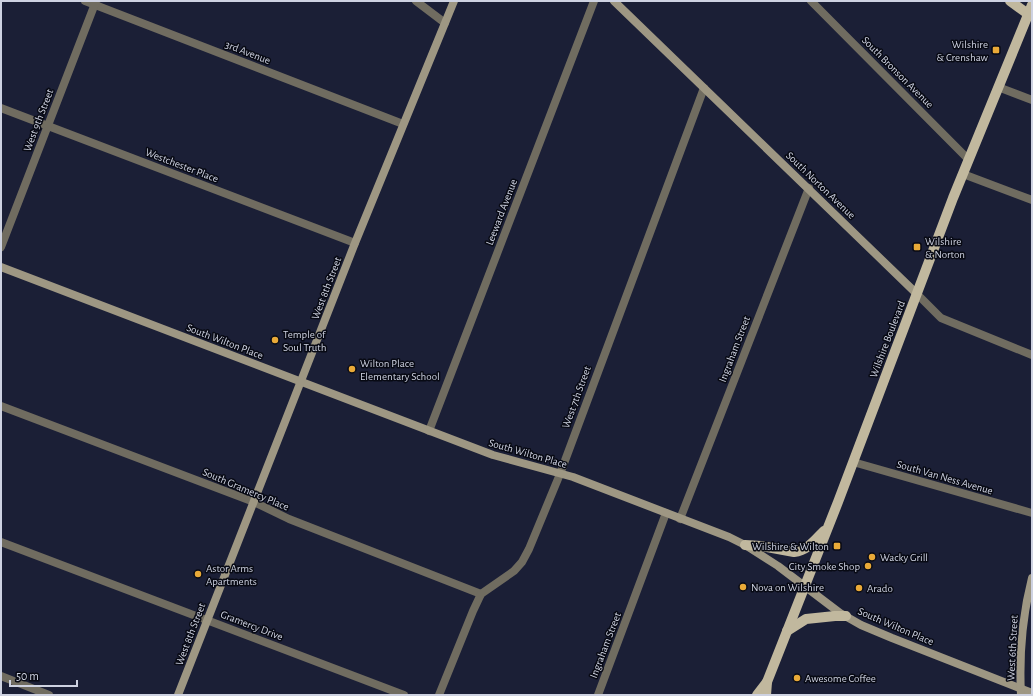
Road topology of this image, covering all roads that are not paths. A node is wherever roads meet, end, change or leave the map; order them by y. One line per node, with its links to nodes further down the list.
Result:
1 (85, 1): 8 (street, 3rd Avenue)
2 (416, 1): 10 (street)
3 (454, 1): 10 (main road, West 8th Street)
4 (594, 1): 28 (street, Leeward Avenue)
5 (614, 1): 12 (main road, South Norton Avenue)
6 (811, 1): 17 (street, South Bronson Avenue)
7 (1010, 1): 9 (main road)
8 (95, 3): 15 (street, 3rd Avenue); 16 (street, West 9th Street)
9 (1030, 9): 11 (main road, Wilshire Boulevard)
10 (445, 23): 15 (main road, West 8th Street)
11 (998, 87): 13 (street); 17 (main road, Wilshire Boulevard)
12 (704, 88): 19 (main road, South Norton Avenue); 30 (street, West 7th Street)
13 (1032, 100)
14 (1, 108): 16 (street, Westchester Place)
15 (404, 124): 21 (main road, West 8th Street)
16 (47, 126): 21 (street, Westchester Place); 22 (street, West 9th Street)
17 (968, 159): 18 (main road, Wilshire Boulevard)
18 (963, 174): 20 (street); 24 (main road, Wilshire Boulevard)
19 (808, 188): 24 (main road, South Norton Avenue); 34 (street, Ingraham Street)
20 (1032, 200)
21 (355, 244): 26 (main road, West 8th Street)
22 (1, 247)
23 (1, 267): 26 (main road, South Wilton Place)
24 (917, 294): 25 (street, South Norton Avenue); 29 (main road, Wilshire Boulevard)
25 (1032, 355)
26 (302, 381): 28 (main road, South Wilton Place); 31 (main road, West 8th Street)
27 (1, 406): 31 (street, South Gramercy Place)
28 (428, 431): 30 (main road, South Wilton Place)
29 (853, 462): 33 (street, South Van Ness Avenue); 35 (main road, Wilshire Boulevard)
30 (560, 474): 32 (main road, South Wilton Place); 40 (street, West 7th Street)
31 (254, 502): 40 (street, South Gramercy Place); 42 (main road, West 8th Street)
32 (666, 513): 34 (main road, South Wilton Place); 52 (street, Ingraham Street)
33 (1032, 513)
34 (680, 519): 37 (main road, South Wilton Place)
35 (828, 526): 37 (main road); 39 (main road, Wilshire Boulevard)
36 (1, 542): 42 (street, Gramercy Drive)
37 (745, 545): 39 (main road, South Wilton Place)
38 (1032, 578): 46 (main road, West 6th Street)
39 (804, 586): 41 (main road, South Wilton Place); 43 (main road, Wilshire Boulevard)
40 (481, 594): 51 (street)
41 (846, 616): 43 (main road); 46 (main road, South Wilton Place)
42 (207, 619): 49 (main road, West 8th Street); 50 (street, Gramercy Drive)
43 (787, 631): 45 (main road, Wilshire Boulevard)
44 (1, 676): 48 (street)
45 (767, 682): 53 (main road, Wilshire Boulevard); 54 (main road, Wilshire Boulevard)
46 (1021, 692): 47 (main road, South Wilton Place)
47 (1032, 693)
48 (49, 695)
49 (178, 695)
50 (404, 695)
51 (440, 695)
52 (598, 695)
53 (757, 695)
54 (766, 695)

